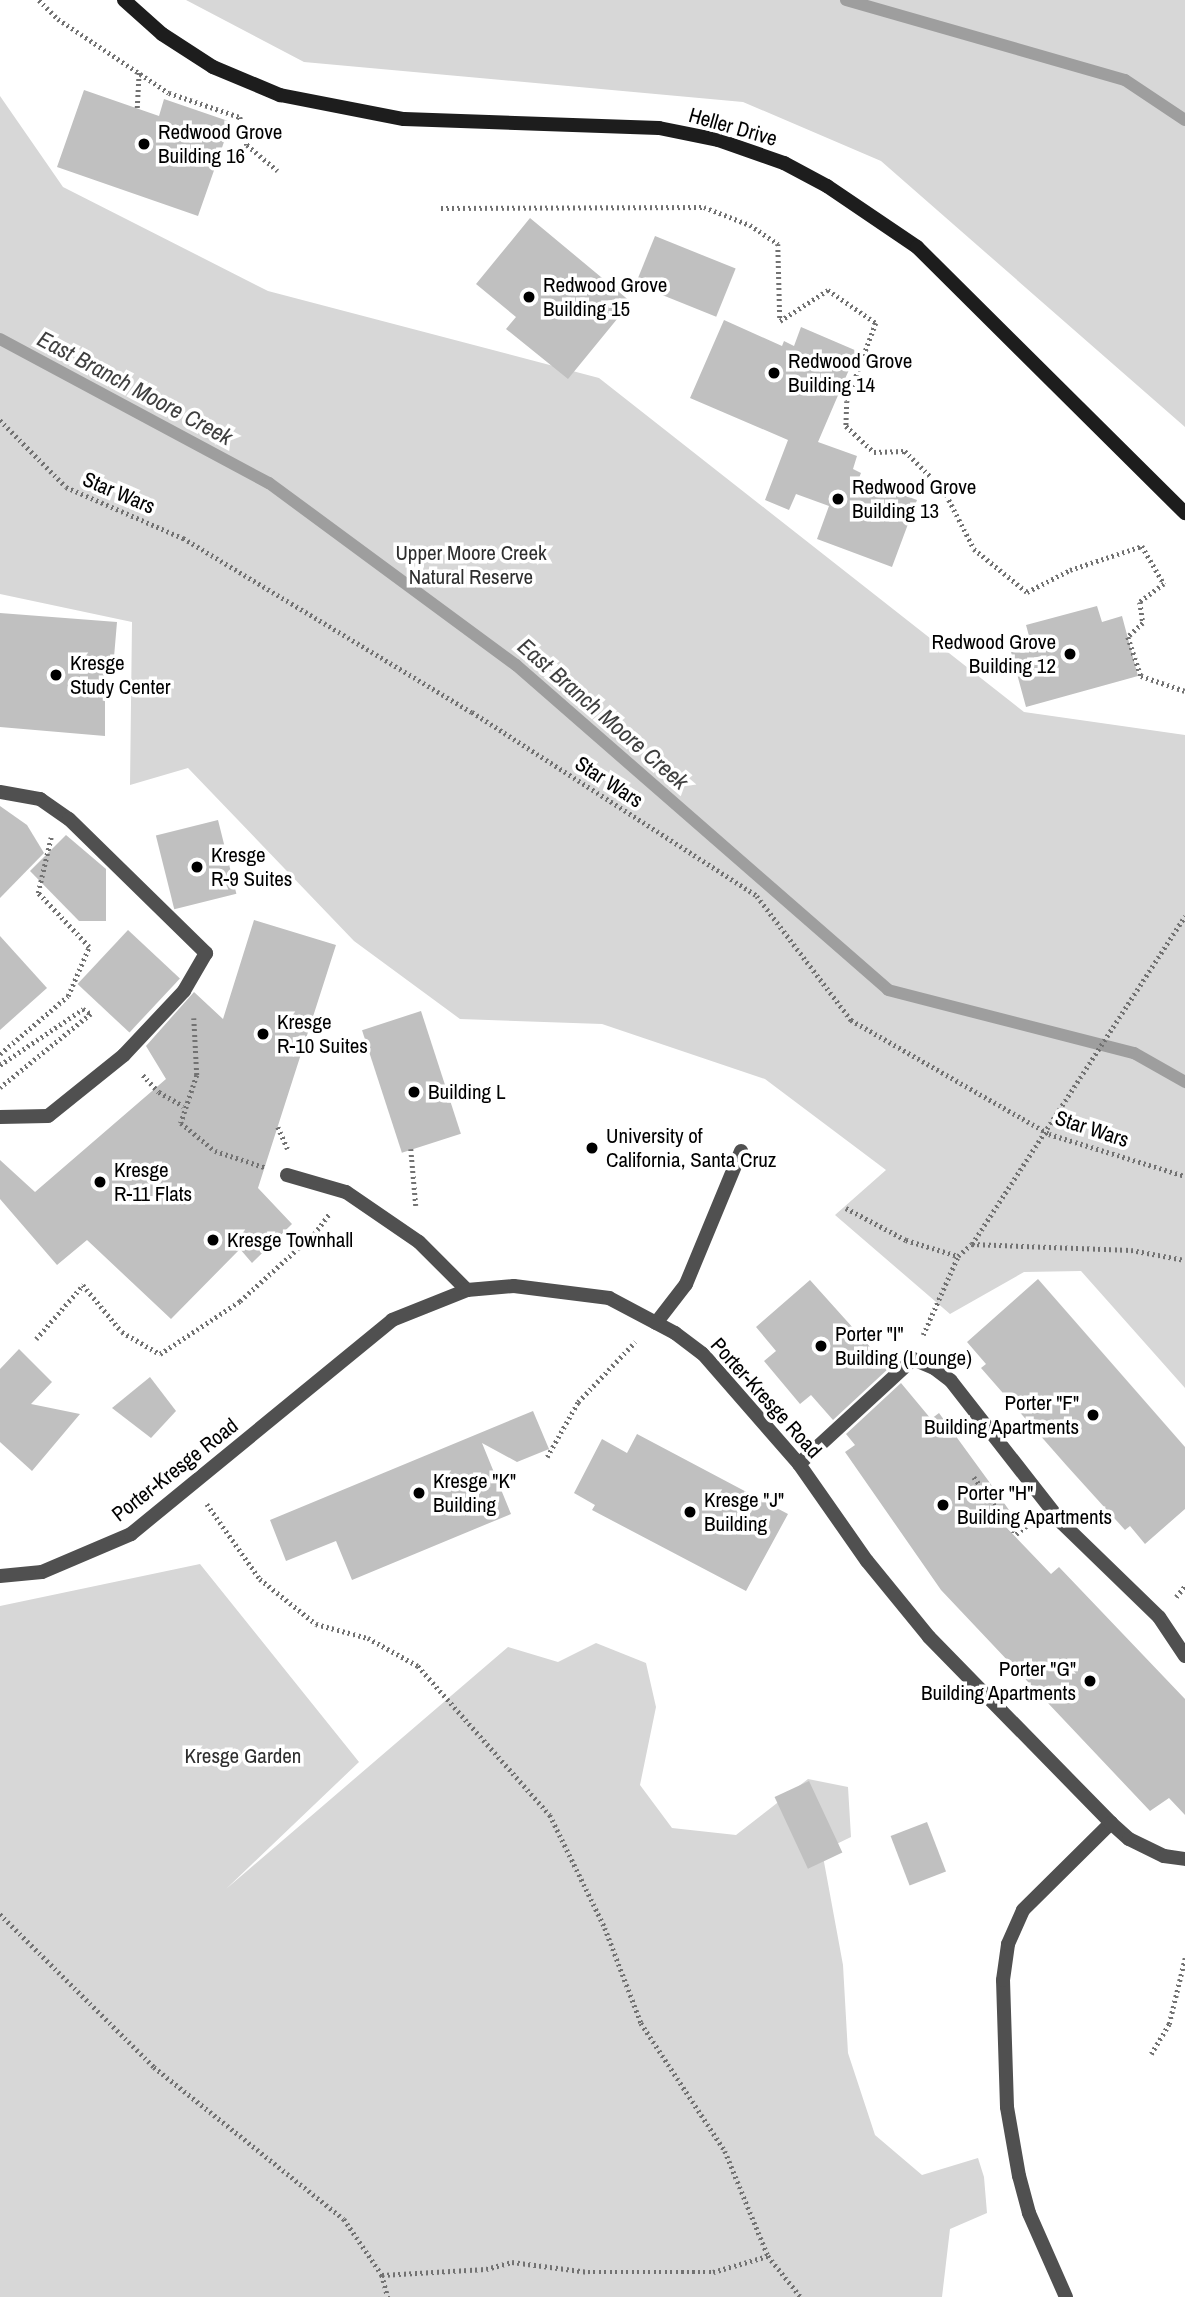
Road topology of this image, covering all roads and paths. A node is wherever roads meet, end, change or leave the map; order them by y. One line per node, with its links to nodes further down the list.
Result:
1 (38, 0): 3 (path)
2 (124, 0): 8 (main road, Heller Drive)
3 (139, 70): 4 (path); 5 (path)
4 (137, 108)
5 (278, 171)
6 (441, 208): 9 (path)
7 (0, 420): 23 (path, Star Wars)
8 (1185, 513)
9 (1185, 691)
10 (0, 792): 11 (street)
11 (69, 819): 13 (street); 14 (path)
12 (1185, 916): 27 (path)
13 (184, 991): 15 (street); 18 (path)
14 (0, 1054)
15 (124, 1055): 18 (path); 19 (street)
16 (0, 1065): 17 (path)
17 (0, 1088)
18 (183, 1106): 22 (path)
19 (0, 1117)
20 (411, 1149): 26 (path)
21 (741, 1151): 31 (street)
22 (288, 1175): 26 (street)
23 (1185, 1175)
24 (337, 1204): 32 (path)
25 (846, 1209): 28 (path)
26 (419, 1242): 30 (street)
27 (972, 1244): 28 (path); 29 (path)
28 (958, 1256): 33 (path)
29 (1185, 1260)
30 (467, 1290): 31 (street, Porter-Kresge Road); 37 (street, Porter-Kresge Road)
31 (656, 1323): 34 (path); 35 (street, Porter-Kresge Road)
32 (36, 1339)
33 (913, 1359): 35 (street); 40 (street)
34 (547, 1457)
35 (799, 1464): 41 (street, Porter-Kresge Road)
36 (974, 1477): 38 (path)
37 (194, 1485): 39 (street, Porter-Kresge Road); 46 (path)
38 (1004, 1518)
39 (0, 1576)
40 (1185, 1656)
41 (1111, 1823): 42 (street, Porter-Kresge Road); 50 (street)
42 (1185, 1859)
43 (0, 1914): 47 (path)
44 (1185, 1958): 45 (path)
45 (1151, 2054)
46 (768, 2256): 47 (path); 49 (path)
47 (382, 2275): 48 (path)
48 (388, 2297)
49 (801, 2297)
50 (1066, 2297)

